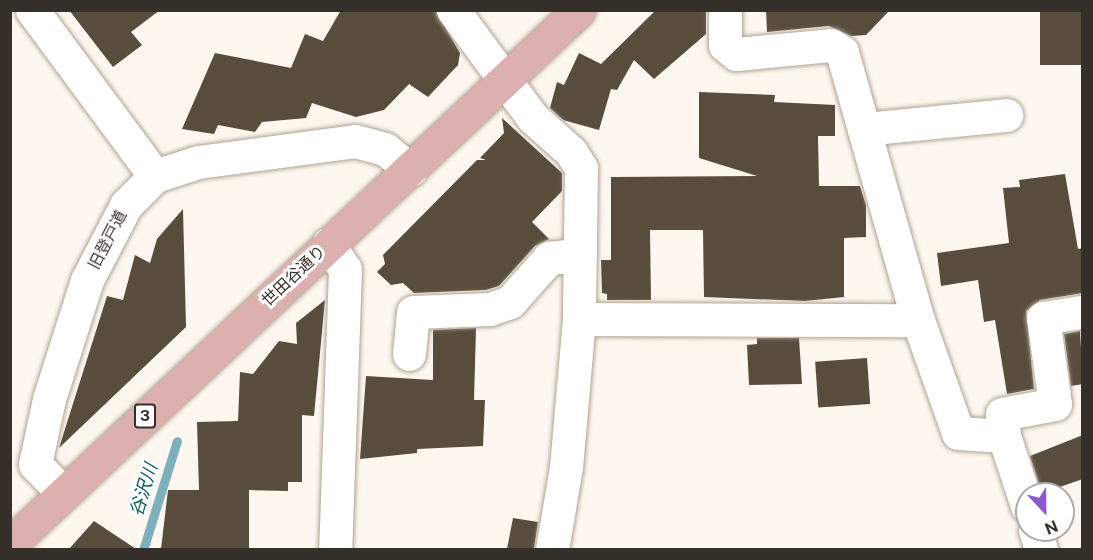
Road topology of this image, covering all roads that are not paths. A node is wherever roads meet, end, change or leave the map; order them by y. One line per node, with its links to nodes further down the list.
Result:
1 (32, 10): 9 (street)
2 (453, 10): 5 (street)
3 (579, 10): 5 (main road, 世田谷通り / 3)
4 (725, 10): 7 (street)
5 (507, 81): 8 (main road, 世田谷通り / 3); 11 (street)
6 (1006, 115): 7 (street)
7 (864, 129): 14 (street)
8 (411, 170): 9 (street, 旧登戸道); 10 (main road, 世田谷通り / 3)
9 (155, 176): 18 (street, 旧登戸道)
10 (328, 244): 18 (main road, 世田谷通り / 3); 20 (street)
11 (580, 255): 13 (street); 15 (street)
12 (1083, 312): 16 (street)
13 (579, 319): 14 (street); 21 (street)
14 (918, 320): 16 (street)
15 (409, 354)
16 (1004, 436): 17 (street)
17 (1019, 482)
18 (63, 493): 19 (main road, 世田谷通り / 3)
19 (10, 544)
20 (335, 549)
21 (552, 549)

